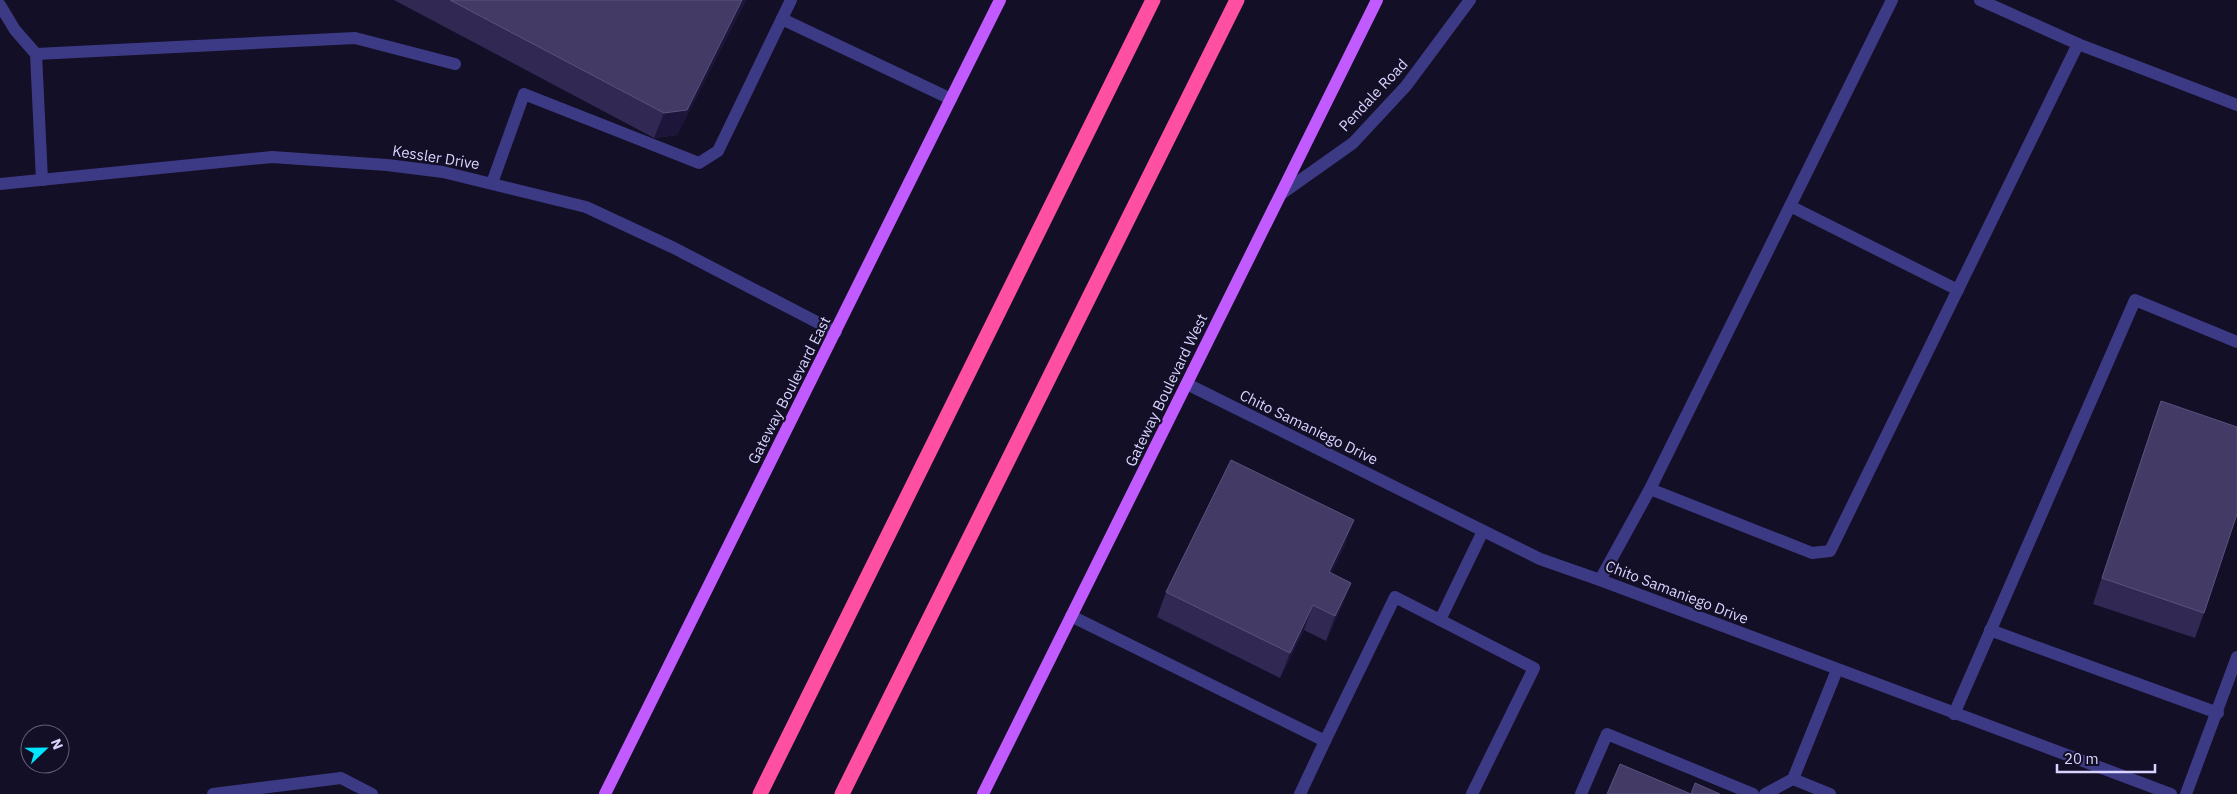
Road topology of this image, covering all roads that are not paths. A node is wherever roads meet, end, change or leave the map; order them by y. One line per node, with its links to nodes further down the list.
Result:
1 (791, 0): 10 (street)
2 (1000, 0): 14 (main road, Gateway Boulevard East)
3 (1153, 0): 41 (highway)
4 (1237, 0): 42 (highway)
5 (1378, 0): 19 (main road, Gateway Boulevard West)
6 (1470, 0): 19 (street, Pendale Road)
7 (1892, 0): 20 (street)
8 (1980, 0): 11 (street)
9 (0, 5): 12 (street)
10 (782, 19): 14 (street); 17 (street)
11 (2078, 44): 15 (street); 21 (street)
12 (36, 54): 13 (street); 16 (street)
13 (455, 64)
14 (951, 99): 22 (main road, Gateway Boulevard East)
15 (2237, 105)
16 (42, 180): 17 (street, Kessler Drive); 18 (street, Kessler Drive)
17 (492, 183): 22 (street, Kessler Drive)
18 (0, 184)
19 (1281, 194): 24 (main road, Gateway Boulevard West)
20 (1790, 206): 21 (street); 25 (street)
21 (1958, 290): 25 (street)
22 (836, 332): 40 (main road, Gateway Boulevard East)
23 (2237, 342): 30 (street)
24 (1187, 384): 26 (street, Chito Samaniego Drive); 28 (main road, Gateway Boulevard West)
25 (1650, 489): 27 (street)
26 (1483, 531): 27 (street, Chito Samaniego Drive); 29 (street)
27 (1600, 580): 32 (street, Chito Samaniego Drive)
28 (1071, 616): 35 (street); 43 (main road, Gateway Boulevard West)
29 (1440, 620): 35 (street); 45 (street)
30 (1990, 630): 33 (street); 34 (street)
31 (2237, 657): 33 (street)
32 (1838, 670): 34 (street, Chito Samaniego Drive); 36 (street)
33 (2218, 713): 51 (street)
34 (1954, 714): 50 (street, Chito Samaniego Drive)
35 (1325, 741): 44 (street)
36 (1793, 779): 48 (street); 49 (street)
37 (229, 793): 38 (street); 39 (street)
38 (213, 794)
39 (372, 794)
40 (605, 794)
41 (760, 794)
42 (842, 794)
43 (983, 794)
44 (1300, 794)
45 (1472, 794)
46 (1580, 794): 47 (street)
47 (1752, 794)
48 (1765, 794)
49 (1830, 794)
50 (2171, 794)
51 (2186, 794)

